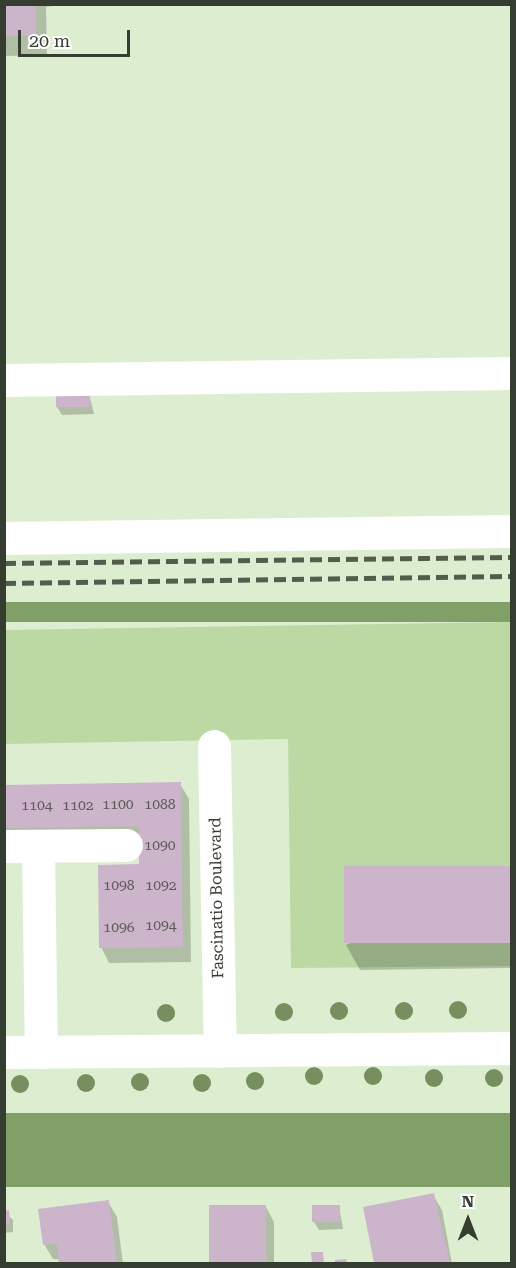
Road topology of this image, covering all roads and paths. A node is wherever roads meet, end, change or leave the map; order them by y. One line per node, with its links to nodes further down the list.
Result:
1 (512, 373): 2 (street)
2 (4, 380)
3 (512, 531): 4 (street)
4 (4, 538)
5 (214, 746): 10 (street, Fascinatio Boulevard)
6 (126, 845): 8 (street)
7 (4, 846): 8 (street)
8 (38, 846): 12 (street)
9 (512, 1048): 10 (street)
10 (220, 1051): 12 (street)
11 (4, 1052): 12 (street)
12 (41, 1052)

